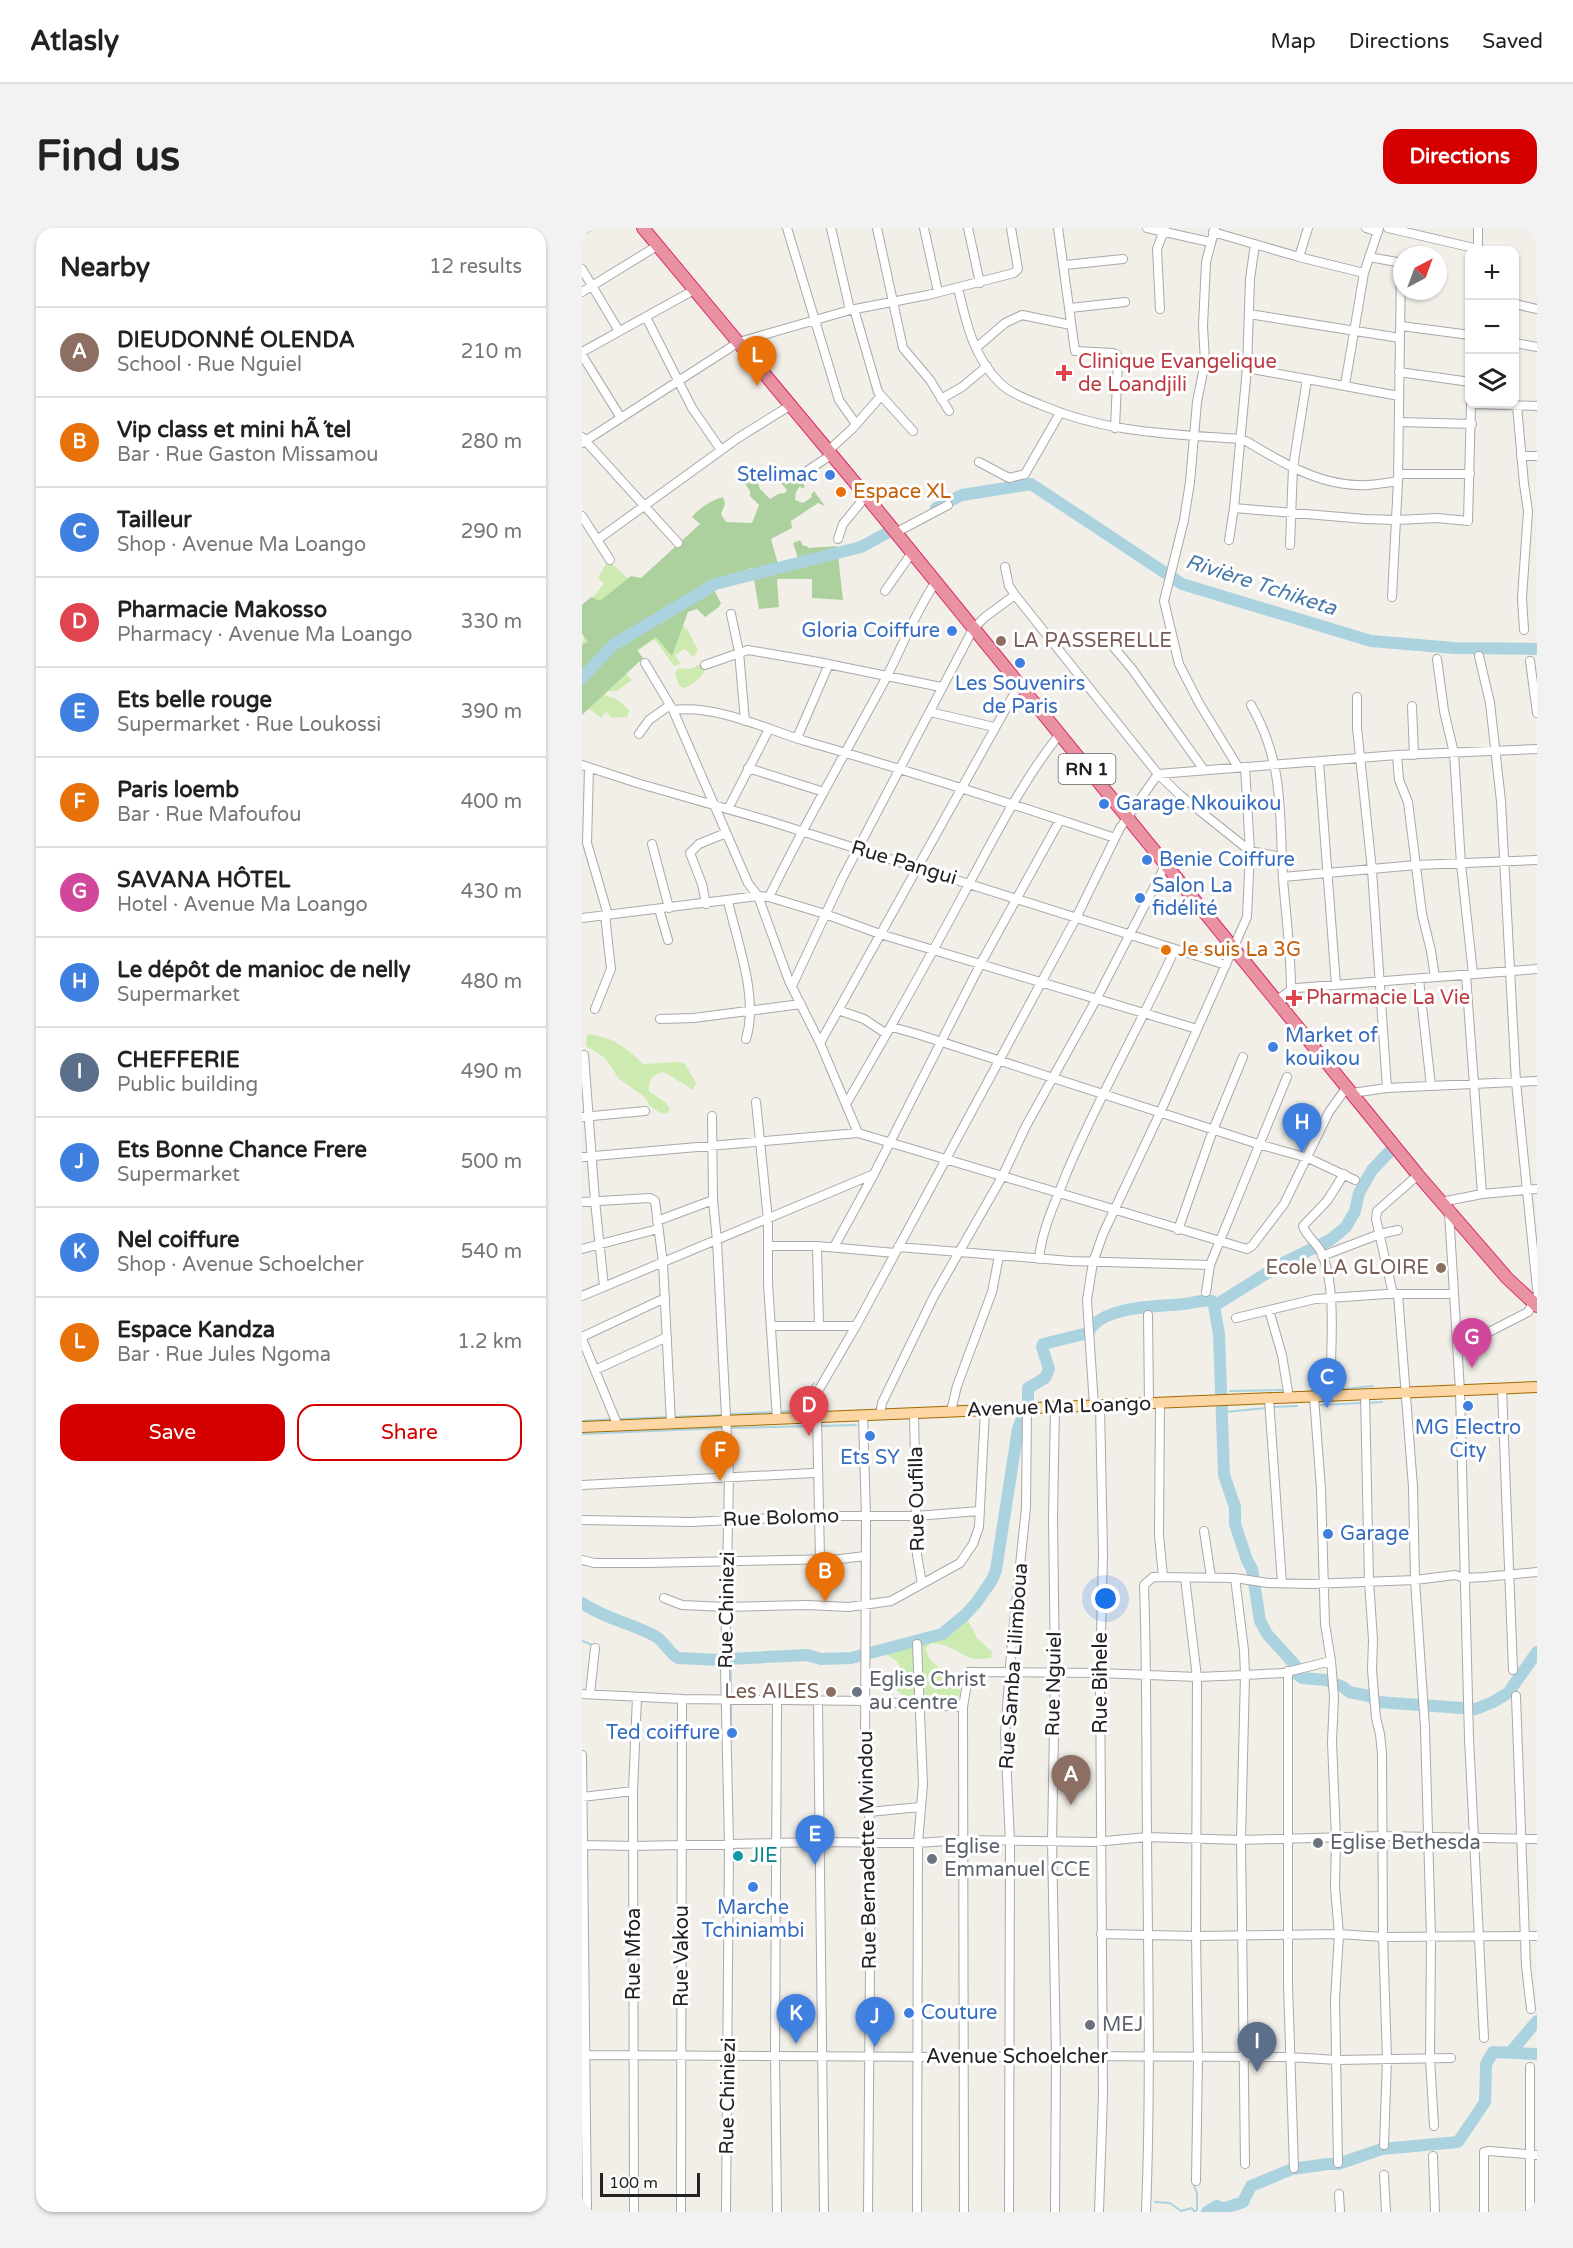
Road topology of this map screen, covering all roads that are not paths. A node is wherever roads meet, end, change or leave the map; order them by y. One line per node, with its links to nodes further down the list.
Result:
1 (587, 228): 18 (street)
2 (643, 228): 21 (highway, RN 1)
3 (787, 228): 45 (street)
4 (831, 228): 40 (street)
5 (877, 228): 37 (street)
6 (924, 228): 35 (street)
7 (968, 228): 30 (street)
8 (1011, 228): 30 (street)
9 (1058, 228): 27 (street)
10 (1147, 228): 15 (street)
11 (1308, 228): 24 (street)
12 (1365, 228): 17 (street)
13 (1388, 228): 23 (street)
14 (1478, 228): 22 (street)
15 (1165, 230): 19 (street); 41 (street)
16 (1214, 230): 19 (street); 20 (street)
17 (1378, 230): 25 (street)
18 (582, 231)
19 (1210, 242): 80 (street)
20 (1255, 244): 24 (street); 43 (street)
21 (657, 246): 31 (street); 33 (highway, RN 1)
22 (1478, 246)
23 (1465, 247)
24 (1299, 257): 29 (street)
25 (1369, 257): 29 (street); 47 (street)
26 (1123, 259): 27 (street)
27 (1065, 265): 39 (street)
28 (582, 269): 31 (street)
29 (1364, 273): 48 (street)
30 (980, 283): 32 (street)
31 (592, 285): 34 (street); 49 (street)
32 (958, 288): 35 (street); 55 (street)
33 (694, 290): 44 (street); 52 (highway, RN 1)
34 (582, 292)
35 (938, 292): 37 (street)
36 (1125, 302): 39 (street)
37 (894, 303): 40 (street); 66 (street)
38 (1519, 305): 42 (street)
39 (1070, 308): 46 (street)
40 (852, 309): 45 (street); 64 (street)
41 (1160, 309)
42 (1537, 309)
43 (1249, 314): 48 (street); 58 (street)
44 (646, 317): 49 (street); 62 (street)
45 (813, 320): 52 (street); 76 (street)
46 (1071, 325): 55 (street); 78 (street)
47 (1401, 326): 50 (street); 51 (street)
48 (1354, 331): 51 (street); 63 (street)
49 (619, 332): 56 (street)
50 (1465, 334)
51 (1400, 338): 59 (street)
52 (739, 342): 62 (street); 67 (highway, RN 1)
53 (1519, 344): 54 (street)
54 (1537, 347)
55 (976, 348): 57 (street)
56 (582, 354): 74 (street)
57 (987, 366): 66 (street); 73 (street)
58 (1247, 368): 60 (street); 81 (street)
59 (1399, 372): 61 (street); 65 (street)
60 (1307, 379): 63 (street); 88 (street)
61 (1465, 381)
62 (678, 382): 74 (street); 83 (street)
63 (1345, 385): 65 (street)
64 (881, 396): 76 (street); 79 (street)
65 (1399, 396): 75 (street)
66 (941, 399): 72 (street)
67 (791, 405): 83 (street); 84 (highway, RN 1)
68 (1519, 406): 69 (street)
69 (1537, 406)
70 (1473, 408): 77 (street)
71 (1518, 408): 85 (street)
72 (949, 411)
73 (1060, 413): 78 (street); 87 (street)
74 (621, 417): 82 (street)
75 (1399, 422): 77 (street); 91 (street)
76 (856, 424): 84 (street)
77 (1472, 424): 90 (street)
78 (1115, 428): 80 (street)
79 (913, 431)
80 (1196, 437): 81 (street); 149 (street)
81 (1239, 439): 88 (street); 95 (street)
82 (583, 440): 94 (street)
83 (721, 450): 94 (street)
84 (830, 453): 89 (street); 92 (highway, RN 1)
85 (1521, 456): 86 (street); 115 (street)
86 (1537, 456)
87 (979, 462)
88 (1293, 467): 91 (street); 96 (street)
89 (807, 471)
90 (1470, 474): 91 (street); 98 (street)
91 (1399, 477): 98 (street)
92 (866, 496): 100 (highway, RN 1); 101 (street)
93 (948, 505): 100 (street)
94 (645, 507): 102 (street); 104 (street)
95 (1234, 508): 96 (street); 103 (street)
96 (1291, 512): 98 (street); 105 (street)
97 (582, 516): 99 (street)
98 (1397, 520): 112 (street)
99 (585, 528): 102 (street)
100 (895, 533): 106 (highway, RN 1)
101 (838, 539)
102 (597, 540): 107 (street)
103 (1229, 540)
104 (678, 543)
105 (1290, 545)
106 (912, 554): 109 (highway, RN 1); 110 (street)
107 (610, 560)
108 (1005, 567): 111 (street)
109 (935, 583): 114 (highway, RN 1); 124 (street)
110 (885, 591)
111 (1015, 595): 114 (street); 153 (street)
112 (1392, 597)
113 (731, 614): 117 (street)
114 (973, 629): 125 (highway, RN 1); 126 (street)
115 (1524, 630)
116 (1112, 644): 152 (street)
117 (739, 652): 122 (street); 123 (street); 133 (street)
118 (1479, 657): 140 (street)
119 (1437, 660): 142 (street)
120 (1530, 661): 132 (street)
121 (645, 663): 130 (street)
122 (829, 664): 124 (street); 138 (street)
123 (705, 665)
124 (886, 677): 126 (street); 141 (street)
125 (1019, 685): 134 (street); 137 (highway, RN 1)
126 (941, 687): 131 (street)
127 (1357, 697): 145 (street)
128 (1251, 705): 148 (street)
129 (1412, 706): 143 (street)
130 (671, 707): 133 (street); 136 (street); 156 (street)
131 (930, 712): 134 (street); 151 (street)
132 (1537, 713)
133 (745, 721): 135 (street)
134 (994, 727): 154 (street)
135 (769, 729): 138 (street); 150 (street)
136 (639, 734)
137 (1059, 735): 157 (street); 159 (highway, RN 1)
138 (798, 738): 141 (street)
139 (1537, 749): 140 (street)
140 (1496, 751): 142 (street); 169 (street)
141 (845, 753): 151 (street); 155 (street)
142 (1454, 753): 143 (street); 170 (street)
143 (1414, 754): 144 (street)
144 (1397, 755): 145 (street); 171 (street)
145 (1360, 759): 146 (street); 174 (street)
146 (1318, 762): 148 (street); 175 (street)
147 (586, 766): 156 (street, Rue Pangui); 185 (street)
148 (1275, 766): 149 (street); 167 (street)
149 (1241, 767): 152 (street); 166 (street, Rue Bihele)
150 (748, 768): 155 (street); 158 (street)
151 (901, 770): 154 (street); 165 (street)
152 (1204, 771): 153 (street)
153 (1158, 774): 159 (street); 166 (street)
154 (960, 789): 157 (street); 173 (street)
155 (824, 792): 161 (street)
156 (712, 804): 158 (street, Rue Pangui); 162 (street)
157 (1012, 804): 160 (street); 177 (street)
158 (728, 809): 161 (street, Rue Pangui)
159 (1126, 818): 163 (street); 172 (highway, RN 1)
160 (1060, 820): 163 (street); 180 (street)
161 (801, 831): 165 (street, Rue Pangui); 179 (street)
162 (726, 833): 178 (street); 182 (street)
163 (1115, 838): 187 (street)
164 (652, 844): 183 (street)
165 (858, 848): 173 (street, Rue Pangui); 184 (street)
166 (1250, 851): 167 (street); 193 (street, Rue Bihele)
167 (1282, 857): 176 (street)
168 (1537, 860): 169 (street)
169 (1504, 862): 170 (street); 197 (street)
170 (1461, 864): 171 (street); 198 (street)
171 (1416, 865): 174 (street); 199 (street)
172 (1165, 866): 189 (street); 193 (highway, RN 1)
173 (917, 867): 177 (street, Rue Pangui); 188 (street)
174 (1372, 870): 175 (street); 202 (street)
175 (1327, 873): 176 (street); 204 (street)
176 (1283, 877): 205 (street)
177 (970, 884): 180 (street, Rue Pangui); 192 (street)
178 (758, 896): 179 (street); 181 (street); 203 (street)
179 (769, 897): 184 (street)
180 (1017, 899): 187 (street, Rue Pangui); 194 (street)
181 (728, 901): 182 (street); 211 (street)
182 (706, 904): 183 (street)
183 (664, 909): 185 (street); 190 (street)
184 (825, 914): 188 (street); 203 (street)
185 (606, 915): 186 (street); 209 (street)
186 (582, 918)
187 (1076, 918): 189 (street, Rue Pangui); 201 (street)
188 (880, 934): 192 (street); 210 (street)
189 (1129, 934): 191 (street, Rue Pangui); 206 (street)
190 (668, 940)
191 (1175, 949): 195 (street, Rue Pangui); 212 (street)
192 (934, 950): 194 (street); 214 (street)
193 (1233, 950): 195 (street, Rue Bihele); 207 (highway, RN 1)
194 (981, 963): 201 (street); 217 (street)
195 (1226, 964): 215 (street, Rue Bihele)
196 (1537, 969): 197 (street)
197 (1511, 971): 198 (street); 225 (street)
198 (1469, 975): 199 (street); 226 (street)
199 (1435, 977): 200 (street)
200 (1419, 979): 202 (street); 227 (street)
201 (1042, 981): 206 (street); 221 (street)
202 (1378, 982): 204 (street); 228 (street)
203 (792, 986): 208 (street)
204 (1336, 986): 205 (street)
205 (1291, 990): 207 (street)
206 (1097, 998): 212 (street); 223 (street)
207 (1276, 1001): 229 (highway, RN 1)
208 (801, 1004): 211 (street); 218 (street)
209 (595, 1009)
210 (838, 1010): 214 (street); 218 (street)
211 (751, 1011): 213 (street); 216 (street)
212 (1146, 1013): 215 (street); 230 (street)
213 (660, 1019)
214 (892, 1027): 217 (street); 232 (street)
215 (1197, 1029): 234 (street, Rue Bihele)
216 (746, 1039)
217 (941, 1042): 221 (street); 240 (street)
218 (820, 1043): 232 (street)
219 (584, 1055): 236 (street)
220 (1243, 1057): 237 (street)
221 (999, 1061): 223 (street); 246 (street)
222 (1287, 1077): 241 (street)
223 (1052, 1078): 230 (street); 250 (street)
224 (1537, 1081): 225 (street)
225 (1516, 1082): 226 (street); 252 (street)
226 (1474, 1084): 227 (street); 255 (street)
227 (1431, 1086): 228 (street)
228 (1387, 1088): 229 (street)
229 (1349, 1090): 245 (street); 249 (highway, RN 1)
230 (1103, 1094): 234 (street); 254 (street)
231 (756, 1102): 239 (street)
232 (846, 1104): 238 (street)
233 (645, 1111): 236 (street)
234 (1160, 1113): 237 (street); 260 (street, Rue Bihele)
235 (712, 1116): 242 (street, Rue Chiniezi)
236 (586, 1117): 243 (street)
237 (1213, 1130): 241 (street); 263 (street)
238 (858, 1133): 239 (street); 240 (street)
239 (761, 1142): 242 (street); 261 (street)
240 (890, 1143): 246 (street); 247 (street)
241 (1258, 1144): 245 (street); 267 (street)
242 (711, 1146): 243 (street); 256 (street, Rue Chiniezi)
243 (592, 1156): 244 (street); 257 (street)
244 (582, 1157)
245 (1308, 1158): 248 (street); 267 (street)
246 (945, 1159): 250 (street); 273 (street)
247 (874, 1174): 261 (street); 271 (street)
248 (1344, 1174): 251 (street); 276 (street)
249 (1418, 1174): 259 (highway, RN 1); 265 (street)
250 (1002, 1177): 254 (street); 274 (street)
251 (1355, 1180)
252 (1527, 1188): 253 (street); 255 (street); 282 (street)
253 (1537, 1189)
254 (1058, 1194): 260 (street); 277 (street)
255 (1482, 1194): 259 (street)
256 (713, 1200): 262 (street); 266 (street, Rue Chiniezi)
257 (595, 1201): 258 (street); 262 (street); 268 (street)
258 (582, 1202)
259 (1445, 1207): 285 (street); 289 (highway, RN 1)
260 (1114, 1210): 263 (street); 278 (street, Rue Bihele)
261 (768, 1220): 266 (street); 269 (street)
262 (658, 1225): 268 (street); 279 (street)
263 (1178, 1230): 267 (street)
264 (1398, 1230): 265 (street)
265 (1380, 1234): 276 (street); 284 (street)
266 (717, 1241): 279 (street); 321 (street, Rue Chiniezi)
267 (1221, 1242): 280 (street)
268 (600, 1246): 272 (street); 281 (street)
269 (769, 1246): 270 (street); 293 (street)
270 (817, 1246): 271 (street); 294 (street)
271 (834, 1247): 273 (street)
272 (582, 1250)
273 (897, 1250): 274 (street); 295 (street)
274 (959, 1252): 275 (street); 318 (street)
275 (999, 1256): 277 (street); 315 (street)
276 (1322, 1256): 288 (street)
277 (1039, 1259): 278 (street)
278 (1093, 1262): 280 (street); 311 (street, Rue Bihele)
279 (663, 1263): 281 (street); 287 (street)
280 (1210, 1265): 283 (street)
281 (604, 1287): 286 (street)
282 (1537, 1289)
283 (1206, 1292)
284 (1395, 1294): 285 (street); 288 (street); 303 (street)
285 (1454, 1294): 302 (street)
286 (582, 1296)
287 (665, 1298): 297 (street); 298 (street)
288 (1331, 1298): 290 (street); 305 (street)
289 (1536, 1302): 296 (street)
290 (1269, 1310): 292 (street); 307 (street)
291 (1148, 1315): 310 (street)
292 (1236, 1318)
293 (771, 1326): 294 (street); 320 (street)
294 (819, 1326): 295 (street)
295 (856, 1326): 319 (street)
296 (1489, 1332)
297 (667, 1337): 299 (street); 322 (street)
298 (582, 1338): 299 (street)
299 (595, 1370): 323 (street)
300 (1537, 1388): 301 (main road, Avenue Ma Loango)
301 (1503, 1389): 302 (main road, Avenue Ma Loango); 340 (street)
302 (1460, 1391): 303 (main road, Avenue Ma Loango); 345 (street)
303 (1407, 1393): 304 (main road, Avenue Ma Loango); 346 (street)
304 (1365, 1395): 305 (main road, Avenue Ma Loango); 347 (street)
305 (1330, 1396): 306 (main road, Avenue Ma Loango)
306 (1314, 1397): 307 (main road, Avenue Ma Loango); 349 (street)
307 (1289, 1398): 308 (main road, Avenue Ma Loango)
308 (1269, 1399): 309 (main road, Avenue Ma Loango); 348 (street)
309 (1160, 1403): 310 (main road, Avenue Ma Loango); 341 (street)
310 (1149, 1404): 311 (main road, Avenue Ma Loango)
311 (1097, 1406): 312 (main road, Avenue Ma Loango); 361 (street, Rue Bihele)
312 (1055, 1407): 313 (main road, Avenue Ma Loango); 360 (street, Rue Nguiel)
313 (1027, 1409): 314 (main road, Avenue Ma Loango); 358 (street, Rue Samba Lilimboua)
314 (986, 1410): 315 (main road, Avenue Ma Loango); 328 (street)
315 (951, 1411): 316 (main road, Avenue Ma Loango)
316 (914, 1413): 318 (main road, Avenue Ma Loango); 329 (street, Rue Oufilla)
317 (863, 1415): 318 (main road, Avenue Ma Loango); 319 (main road, Avenue Ma Loango); 331 (street, Rue Bernadette Mvindou)
318 (880, 1415)
319 (812, 1418): 320 (main road, Avenue Ma Loango); 330 (street)
320 (777, 1419): 321 (main road, Avenue Ma Loango)
321 (727, 1421): 322 (main road, Avenue Ma Loango); 326 (street, Rue Chiniezi)
322 (671, 1424): 323 (main road, Avenue Ma Loango)
323 (618, 1426): 324 (main road, Avenue Ma Loango)
324 (582, 1427)
325 (813, 1473): 326 (street)
326 (729, 1476): 327 (street); 333 (street, Rue Chiniezi)
327 (582, 1485)
328 (979, 1511): 329 (street, Rue Bolomo); 350 (street)
329 (916, 1515): 331 (street, Rue Bolomo); 350 (street, Rue Oufilla)
330 (819, 1516): 331 (street, Rue Bolomo); 333 (street, Rue Bolomo); 336 (street)
331 (866, 1516): 335 (street, Rue Bernadette Mvindou)
332 (582, 1520): 333 (street, Rue Bolomo)
333 (729, 1520): 338 (street, Rue Chiniezi)
334 (1204, 1531): 342 (street)
335 (865, 1556): 336 (street); 352 (street, Rue Bernadette Mvindou)
336 (820, 1559): 338 (street)
337 (582, 1560): 338 (street)
338 (728, 1561): 353 (street, Rue Chiniezi)
339 (1537, 1572): 340 (street)
340 (1510, 1575): 345 (street); 357 (street)
341 (1163, 1577): 343 (street); 362 (street)
342 (1211, 1577): 343 (street); 344 (street)
343 (1185, 1578): 364 (street)
344 (1235, 1578): 348 (street); 363 (street)
345 (1465, 1578): 346 (street); 385 (street)
346 (1415, 1580): 347 (street); 384 (street)
347 (1369, 1581): 349 (street); 380 (street)
348 (1282, 1583): 349 (street)
349 (1323, 1583): 356 (street)
350 (922, 1584): 352 (street)
351 (664, 1598): 353 (street)
352 (864, 1604): 353 (street); 372 (street, Rue Bernadette Mvindou)
353 (726, 1607): 369 (street, Rue Chiniezi)
354 (917, 1644): 373 (street)
355 (595, 1648): 365 (street)
356 (1331, 1661): 359 (street); 382 (street)
357 (1513, 1670)
358 (1009, 1671): 360 (street); 374 (street); 395 (street, Rue Samba Lilimboua)
359 (1288, 1671): 363 (street); 383 (street)
360 (1055, 1673): 361 (street); 391 (street, Rue Nguiel)
361 (1101, 1673): 362 (street); 392 (street, Rue Bihele)
362 (1147, 1675): 364 (street); 381 (street)
363 (1245, 1675): 364 (street); 390 (street)
364 (1197, 1677): 386 (street)
365 (586, 1694): 367 (street)
366 (1516, 1695): 387 (street)
367 (637, 1697): 368 (street); 376 (street, Rue Mfoa)
368 (682, 1699): 369 (street); 400 (street, Rue Vakou)
369 (725, 1700): 370 (street); 398 (street, Rue Chiniezi)
370 (777, 1700): 371 (street); 396 (street)
371 (818, 1701): 372 (street); 393 (street)
372 (866, 1701): 373 (street); 379 (street, Rue Bernadette Mvindou)
373 (918, 1705): 374 (street); 378 (street)
374 (963, 1707): 389 (street)
375 (582, 1755): 377 (street)
376 (633, 1791): 377 (street); 401 (street, Rue Mfoa)
377 (582, 1797): 399 (street)
378 (920, 1807): 379 (street); 397 (street)
379 (869, 1812): 394 (street, Rue Bernadette Mvindou)
380 (1382, 1836): 382 (street); 384 (street); 408 (street)
381 (1147, 1837): 386 (street); 392 (street); 403 (street)
382 (1336, 1837): 383 (street); 405 (street)
383 (1288, 1838): 390 (street); 406 (street)
384 (1429, 1838): 385 (street); 412 (street)
385 (1474, 1838): 387 (street); 409 (street)
386 (1197, 1839): 390 (street); 407 (street)
387 (1521, 1839): 388 (street); 410 (street)
388 (1537, 1839)
389 (962, 1840): 395 (street); 397 (street); 425 (street)
390 (1241, 1840): 404 (street)
391 (1052, 1841): 392 (street); 395 (street); 422 (street, Rue Nguiel)
392 (1101, 1841): 402 (street, Rue Bihele)
393 (820, 1842): 394 (street); 396 (street); 420 (street)
394 (871, 1842): 397 (street); 423 (street, Rue Bernadette Mvindou)
395 (1010, 1842): 421 (street, Rue Samba Lilimboua)
396 (776, 1843): 398 (street); 419 (street)
397 (918, 1843): 424 (street)
398 (729, 1844): 400 (street); 418 (street, Rue Chiniezi)
399 (582, 1845): 401 (street); 415 (street)
400 (682, 1845): 401 (street); 417 (street, Rue Vakou)
401 (634, 1846): 416 (street, Rue Mfoa)
402 (1101, 1934): 403 (street); 426 (street, Rue Bihele)
403 (1149, 1934): 407 (street); 427 (street)
404 (1244, 1934): 406 (street); 407 (street); 430 (street)
405 (1339, 1934): 406 (street); 408 (street); 434 (street)
406 (1287, 1935): 428 (street)
407 (1196, 1936): 429 (street)
408 (1383, 1936): 412 (street); 432 (street)
409 (1477, 1936): 410 (street); 412 (street); 414 (street)
410 (1525, 1936): 411 (street); 413 (street)
411 (1537, 1936)
412 (1431, 1937): 433 (street)
413 (1531, 2009)
414 (1484, 2038)
415 (584, 2055): 416 (street, Avenue Schoelcher); 446 (street)
416 (635, 2055): 417 (street, Avenue Schoelcher); 447 (street, Rue Mfoa)
417 (681, 2055): 418 (street, Avenue Schoelcher); 448 (street, Rue Vakou)
418 (728, 2055): 419 (street, Avenue Schoelcher); 449 (street, Rue Chiniezi)
419 (775, 2055): 420 (street, Avenue Schoelcher); 450 (street)
420 (823, 2056): 423 (street, Avenue Schoelcher); 451 (street)
421 (1009, 2056): 422 (street, Avenue Schoelcher); 425 (street, Avenue Schoelcher); 455 (street, Rue Samba Lilimboua)
422 (1056, 2056): 426 (street, Avenue Schoelcher); 456 (street, Rue Nguiel)
423 (869, 2057): 424 (street, Avenue Schoelcher); 452 (street, Rue Bernadette Mvindou)
424 (917, 2057): 425 (street, Avenue Schoelcher); 453 (street)
425 (964, 2057): 454 (street)
426 (1102, 2057): 427 (street, Avenue Schoelcher); 457 (street, Rue Bihele)
427 (1147, 2057): 429 (street, Avenue Schoelcher); 458 (street)
428 (1290, 2057): 430 (street, Avenue Schoelcher); 434 (street, Avenue Schoelcher); 442 (street)
429 (1198, 2058): 430 (street, Avenue Schoelcher); 444 (street)
430 (1243, 2058): 441 (street)
431 (1451, 2058): 433 (street, Avenue Schoelcher)
432 (1387, 2059): 433 (street, Avenue Schoelcher); 434 (street, Avenue Schoelcher); 437 (street)
433 (1430, 2059): 436 (street)
434 (1337, 2060): 440 (street)
435 (1530, 2067): 438 (street)
436 (1434, 2126)
437 (1384, 2145)
438 (1533, 2155): 462 (street); 463 (street)
439 (1433, 2156): 461 (street)
440 (1338, 2163)
441 (1245, 2164)
442 (1294, 2168)
443 (1384, 2175): 460 (street)
444 (1196, 2181)
445 (1339, 2194): 459 (street)
446 (587, 2212)
447 (634, 2212)
448 (681, 2212)
449 (726, 2212)
450 (777, 2212)
451 (824, 2212)
452 (868, 2212)
453 (917, 2212)
454 (964, 2212)
455 (1009, 2212)
456 (1055, 2212)
457 (1099, 2212)
458 (1146, 2212)
459 (1340, 2212)
460 (1386, 2212)
461 (1435, 2212)
462 (1484, 2212)
463 (1530, 2212)

